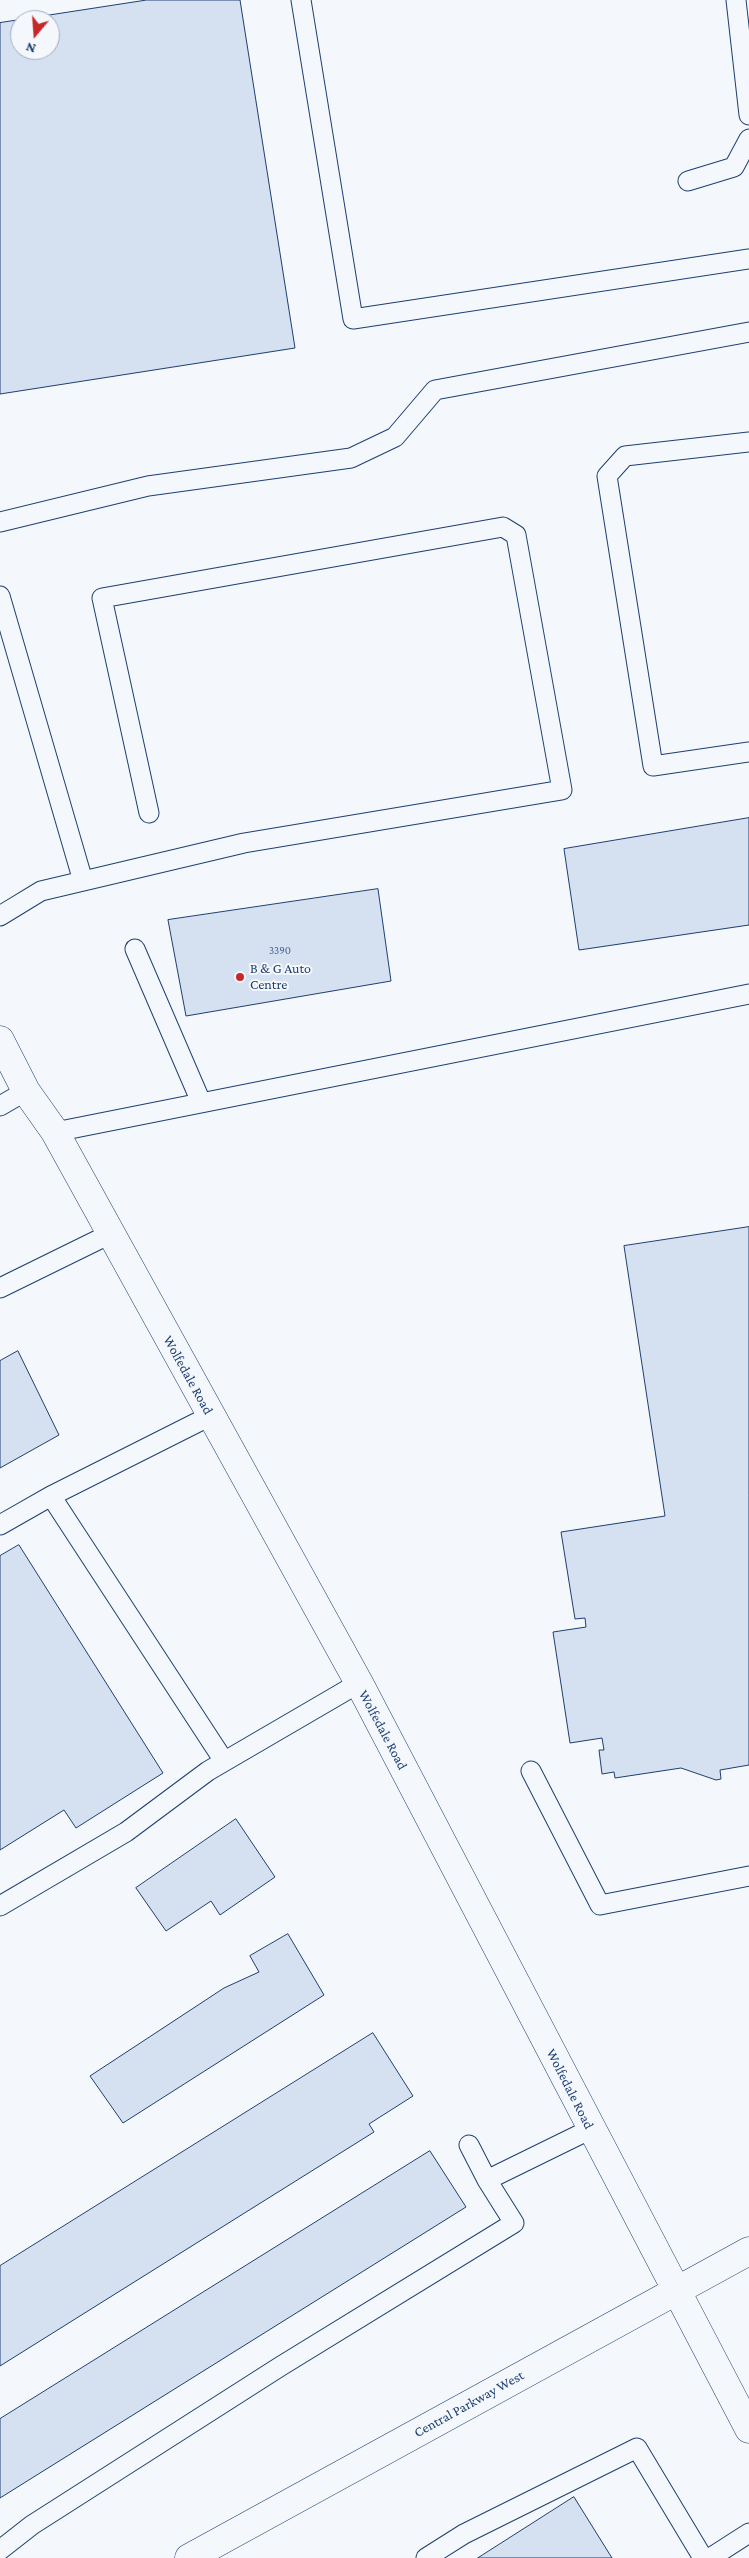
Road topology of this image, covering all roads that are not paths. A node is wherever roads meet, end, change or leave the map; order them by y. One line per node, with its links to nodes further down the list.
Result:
1 (301, 0): 6 (lane)
2 (736, 0): 3 (lane)
3 (749, 116)
4 (749, 139): 5 (lane)
5 (688, 181)
6 (749, 259)
7 (749, 332): 9 (lane)
8 (749, 442): 11 (lane)
9 (0, 522)
10 (0, 596): 13 (lane)
11 (749, 752)
12 (149, 813): 13 (lane)
13 (83, 881): 14 (lane)
14 (0, 916)
15 (135, 949): 19 (lane)
16 (749, 994): 19 (lane)
17 (0, 1040): 18 (street, Wolfedale Road)
18 (26, 1091): 20 (lane); 21 (street, Wolfedale Road)
19 (201, 1102): 21 (lane)
20 (0, 1106)
21 (55, 1132): 22 (street, Wolfedale Road)
22 (110, 1234): 23 (lane); 24 (street, Wolfedale Road)
23 (0, 1288)
24 (210, 1416): 25 (lane); 27 (street, Wolfedale Road)
25 (51, 1496): 26 (lane); 28 (lane)
26 (0, 1525)
27 (359, 1683): 28 (lane); 32 (street, Wolfedale Road)
28 (224, 1761): 31 (lane)
29 (532, 1771): 30 (lane)
30 (749, 1876)
31 (0, 1906)
32 (591, 2130): 34 (lane); 36 (street, Wolfedale Road)
33 (469, 2145): 34 (lane)
34 (487, 2180): 39 (lane)
35 (749, 2251): 36 (street, Central Parkway West)
36 (676, 2290): 37 (street, Wolfedale Road); 40 (street, Central Parkway West)
37 (749, 2429)
38 (749, 2533): 43 (lane)
39 (0, 2550)
40 (189, 2558)
41 (426, 2558): 42 (lane)
42 (703, 2558)
43 (710, 2558)

